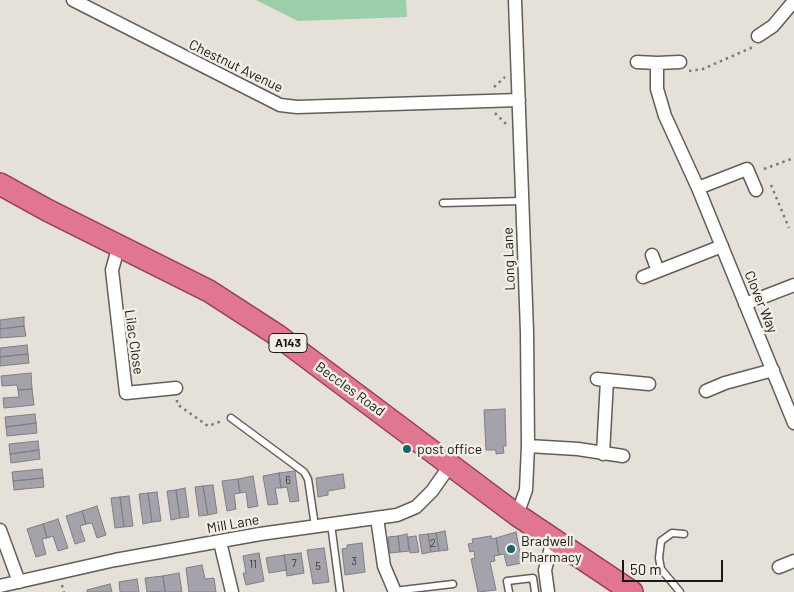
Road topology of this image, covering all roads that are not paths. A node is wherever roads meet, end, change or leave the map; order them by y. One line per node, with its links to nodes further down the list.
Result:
1 (73, 0): 8 (street, Chestnut Avenue)
2 (515, 0): 8 (street, Long Lane)
3 (790, 2): 4 (street)
4 (758, 36)
5 (637, 62): 7 (street)
6 (680, 62): 7 (street)
7 (657, 63): 10 (street, Clover Way)
8 (519, 100): 12 (street, Long Lane)
9 (1, 187): 14 (highway, Beccles Road / A143)
10 (698, 188): 11 (street); 15 (street, Clover Way)
11 (756, 190)
12 (522, 200): 13 (lane); 27 (street, Long Lane)
13 (443, 203)
14 (119, 245): 23 (street, Lilac Close); 30 (highway, Beccles Road / A143)
15 (722, 246): 17 (street); 20 (street, Clover Way)
16 (652, 255): 17 (street)
17 (658, 271): 18 (street)
18 (643, 277)
19 (794, 284): 20 (street)
20 (745, 304): 21 (street, Clover Way)
21 (773, 370): 24 (street); 26 (street, Clover Way)
22 (649, 384): 28 (street)
23 (176, 388)
24 (706, 391)
25 (230, 418): 34 (lane)
26 (794, 422)
27 (528, 446): 28 (street); 31 (street, Long Lane)
28 (603, 454): 29 (street)
29 (623, 456)
30 (451, 464): 31 (highway, Beccles Road / A143); 32 (street, Mill Lane)
31 (517, 515): 37 (highway, Beccles Road / A143)
32 (377, 518): 33 (street, Mill Lane); 44 (street)
33 (330, 524): 34 (street, Mill Lane); 46 (lane)
34 (315, 526): 38 (street, Mill Lane)
35 (0, 530): 41 (street)
36 (684, 534): 51 (lane)
37 (553, 540): 49 (street); 50 (highway, Beccles Road / A143)
38 (220, 542): 41 (street, Mill Lane); 45 (street)
39 (794, 562): 40 (street)
40 (779, 567)
41 (19, 582): 43 (street, Mill Lane)
42 (453, 584): 44 (lane)
43 (0, 586)
44 (395, 591)
45 (232, 592)
46 (340, 592)
47 (508, 592): 48 (lane)
48 (535, 592)
49 (548, 592)
50 (632, 592)
51 (680, 592)

